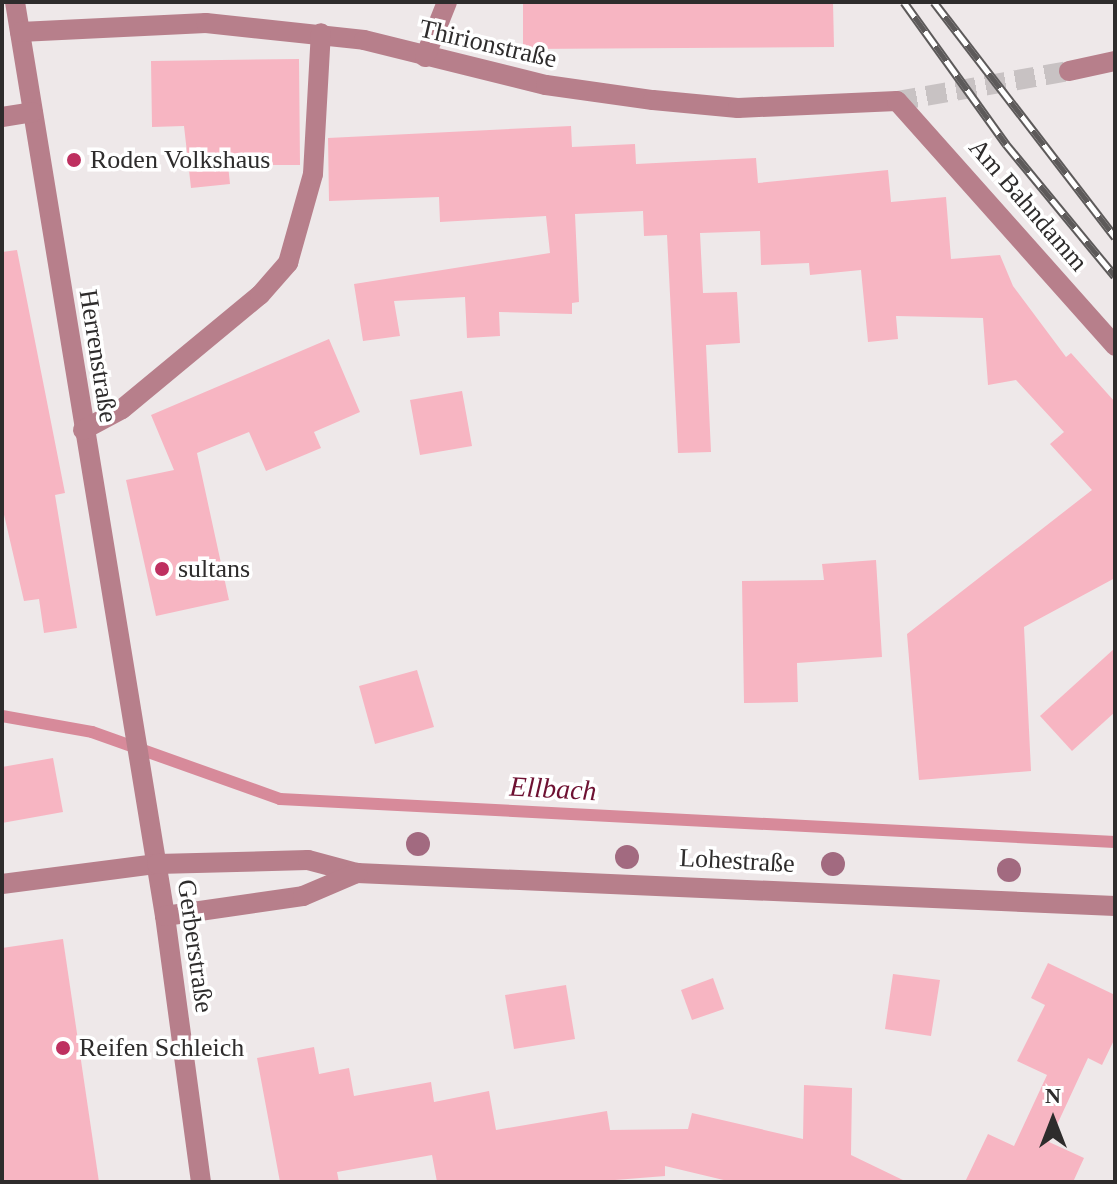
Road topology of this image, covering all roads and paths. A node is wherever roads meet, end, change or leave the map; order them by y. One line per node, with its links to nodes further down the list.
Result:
1 (15, 2): 3 (street, Herrenstraße)
2 (447, 2): 5 (street)
3 (20, 32): 4 (street, Thirionstraße); 9 (street, Herrenstraße)
4 (321, 33): 5 (street, Thirionstraße); 12 (street)
5 (425, 57): 8 (street, Thirionstraße)
6 (1115, 61): 7 (street)
7 (1069, 71)
8 (897, 101): 11 (street, Am Bahndamm)
9 (33, 112): 10 (street); 12 (street, Herrenstraße)
10 (2, 117)
11 (1115, 346)
12 (83, 430): 13 (street, Herrenstraße)
13 (134, 718): 14 (street, Gerberstraße)
14 (157, 864): 15 (street, Lohestraße); 16 (street, Lohestraße); 18 (street, Gerberstraße)
15 (357, 873): 17 (street, Lohestraße); 18 (street, Lohestraße)
16 (2, 884)
17 (1115, 906)
18 (165, 916): 19 (street, Gerberstraße)
19 (201, 1182)

